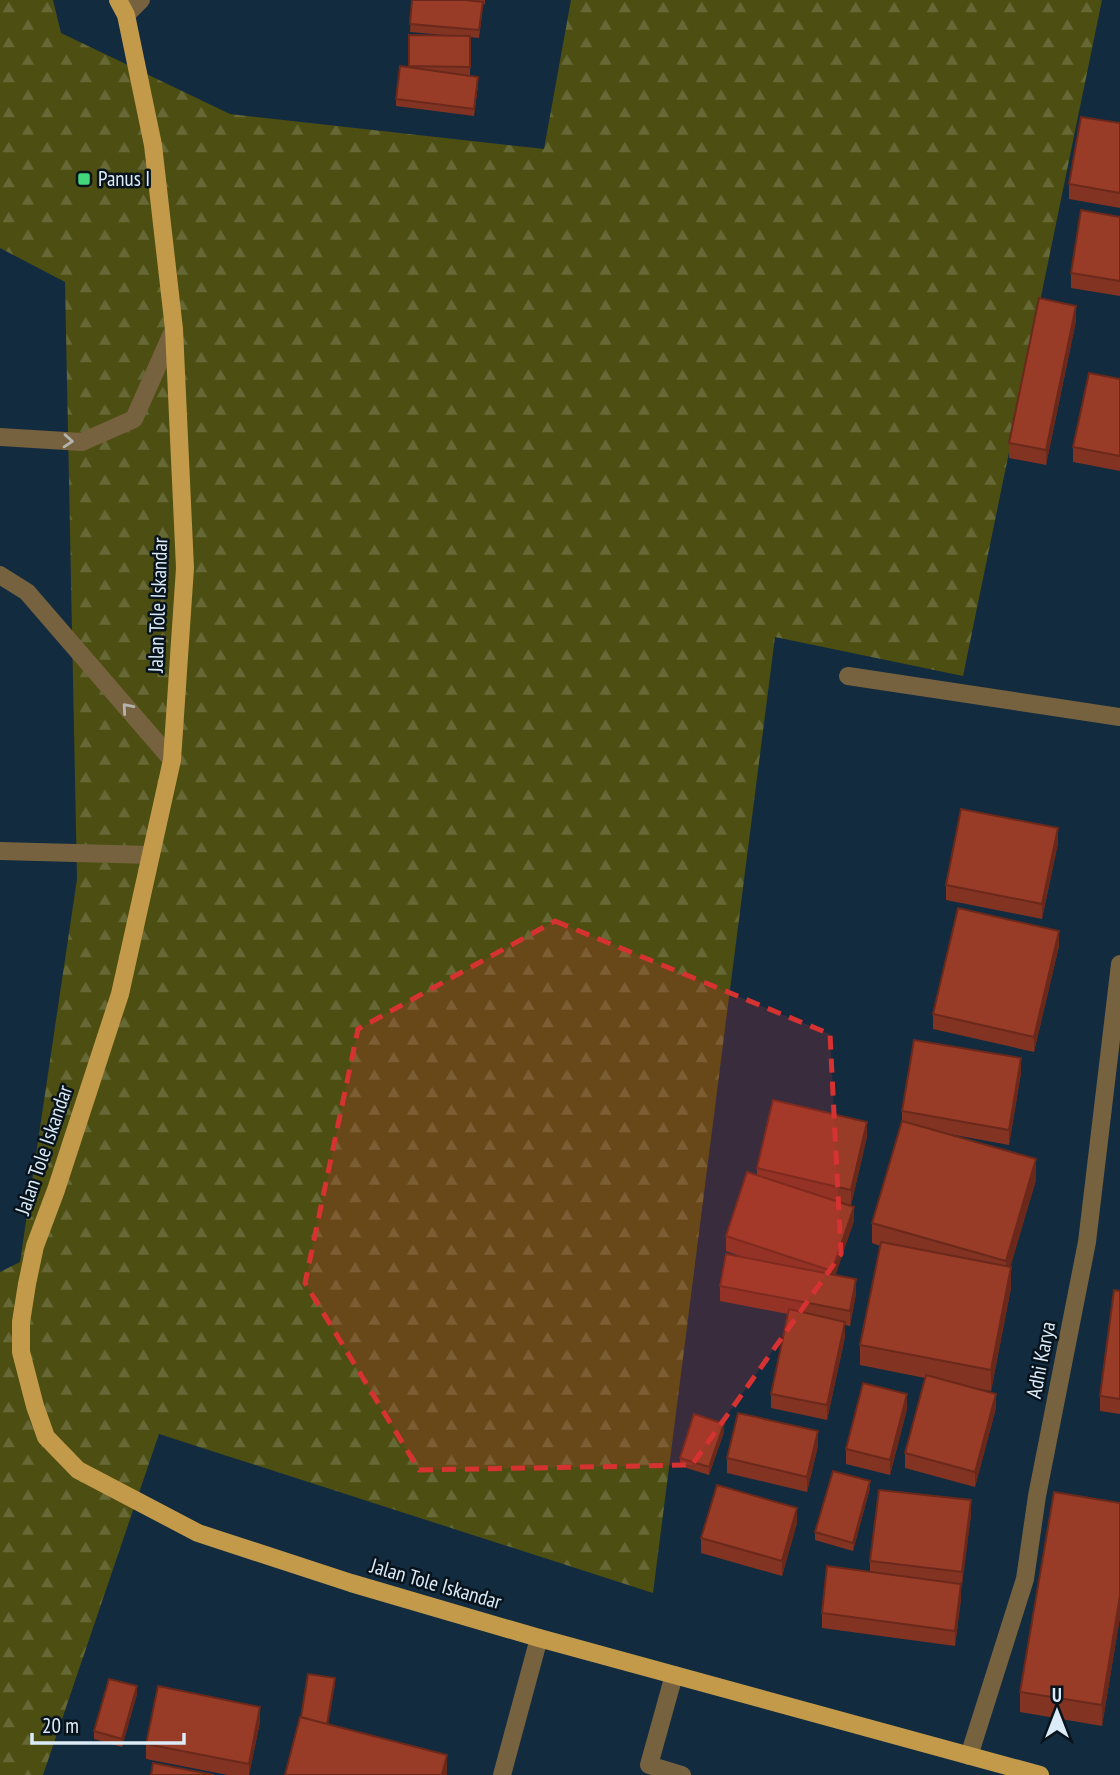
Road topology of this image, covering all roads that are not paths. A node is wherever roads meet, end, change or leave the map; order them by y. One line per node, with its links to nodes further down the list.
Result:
1 (141, 0): 2 (street)
2 (122, 8): 3 (main road, Jalan Tole Iskandar)
3 (174, 330): 4 (street, one-way to 3); 8 (main road, Jalan Tole Iskandar)
4 (0, 437)
5 (0, 575): 8 (street, one-way to 5)
6 (848, 677): 7 (street)
7 (1120, 717)
8 (172, 760): 10 (main road, Jalan Tole Iskandar)
9 (0, 851): 10 (street)
10 (151, 855): 12 (main road, Jalan Tole Iskandar)
11 (1120, 964): 14 (street, Adhi Karya)
12 (539, 1638): 13 (main road, Jalan Tole Iskandar); 15 (street)
13 (674, 1675): 14 (main road, Jalan Tole Iskandar); 16 (street)
14 (969, 1756): 17 (main road, Jalan Tole Iskandar)
15 (502, 1775)
16 (682, 1775)
17 (1040, 1775)

